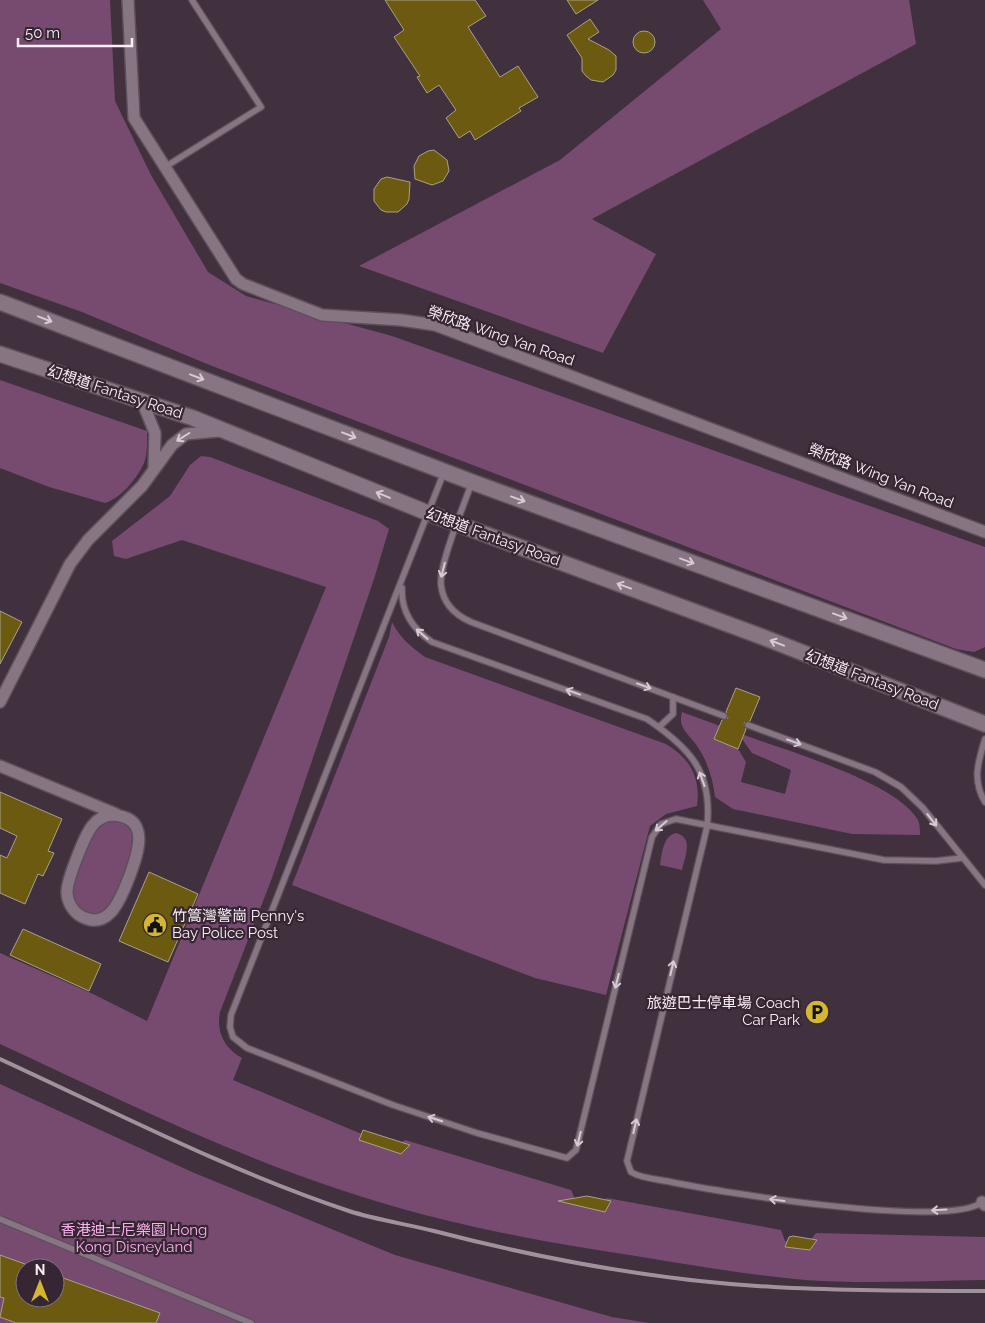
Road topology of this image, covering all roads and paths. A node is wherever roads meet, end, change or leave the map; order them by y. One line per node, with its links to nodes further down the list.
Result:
1 (128, 0): 3 (street, 榮欣路 Wing Yan Road)
2 (192, 0): 3 (lane)
3 (164, 167): 13 (street, 榮欣路 Wing Yan Road)
4 (0, 302): 9 (main road, one-way to 9)
5 (0, 354): 6 (main road, 幻想道 Fantasy Road)
6 (142, 400): 7 (main road, 幻想道 Fantasy Road); 8 (street)
7 (223, 431): 8 (street, one-way to 8); 11 (main road, 幻想道 Fantasy Road, one-way to 7)
8 (154, 468): 17 (street)
9 (444, 472): 10 (main road); 11 (lane)
10 (472, 482): 12 (lane); 15 (main road, one-way to 15)
11 (428, 513): 12 (main road, 幻想道 Fantasy Road); 14 (lane)
12 (457, 524): 16 (lane, one-way to 16); 19 (main road, 幻想道 Fantasy Road, one-way to 12)
13 (985, 532)
14 (402, 582): 21 (lane, one-way to 14); 27 (lane, one-way to 14)
15 (985, 670)
16 (673, 697): 18 (lane); 21 (lane)
17 (0, 702)
18 (724, 716)
19 (985, 724)
20 (748, 725): 29 (lane, one-way to 29)
21 (659, 727): 27 (lane, one-way to 21)
22 (985, 739): 25 (lane)
23 (0, 766): 24 (street)
24 (81, 801): 26 (street); 28 (street)
25 (985, 802)
26 (124, 817): 28 (street); 28 (street)
27 (706, 827): 29 (lane); 31 (lane, one-way to 27)
28 (88, 834)
29 (962, 858): 30 (lane)
30 (985, 885)
31 (984, 1202)
32 (0, 1220): 33 (lane)
33 (251, 1323)

